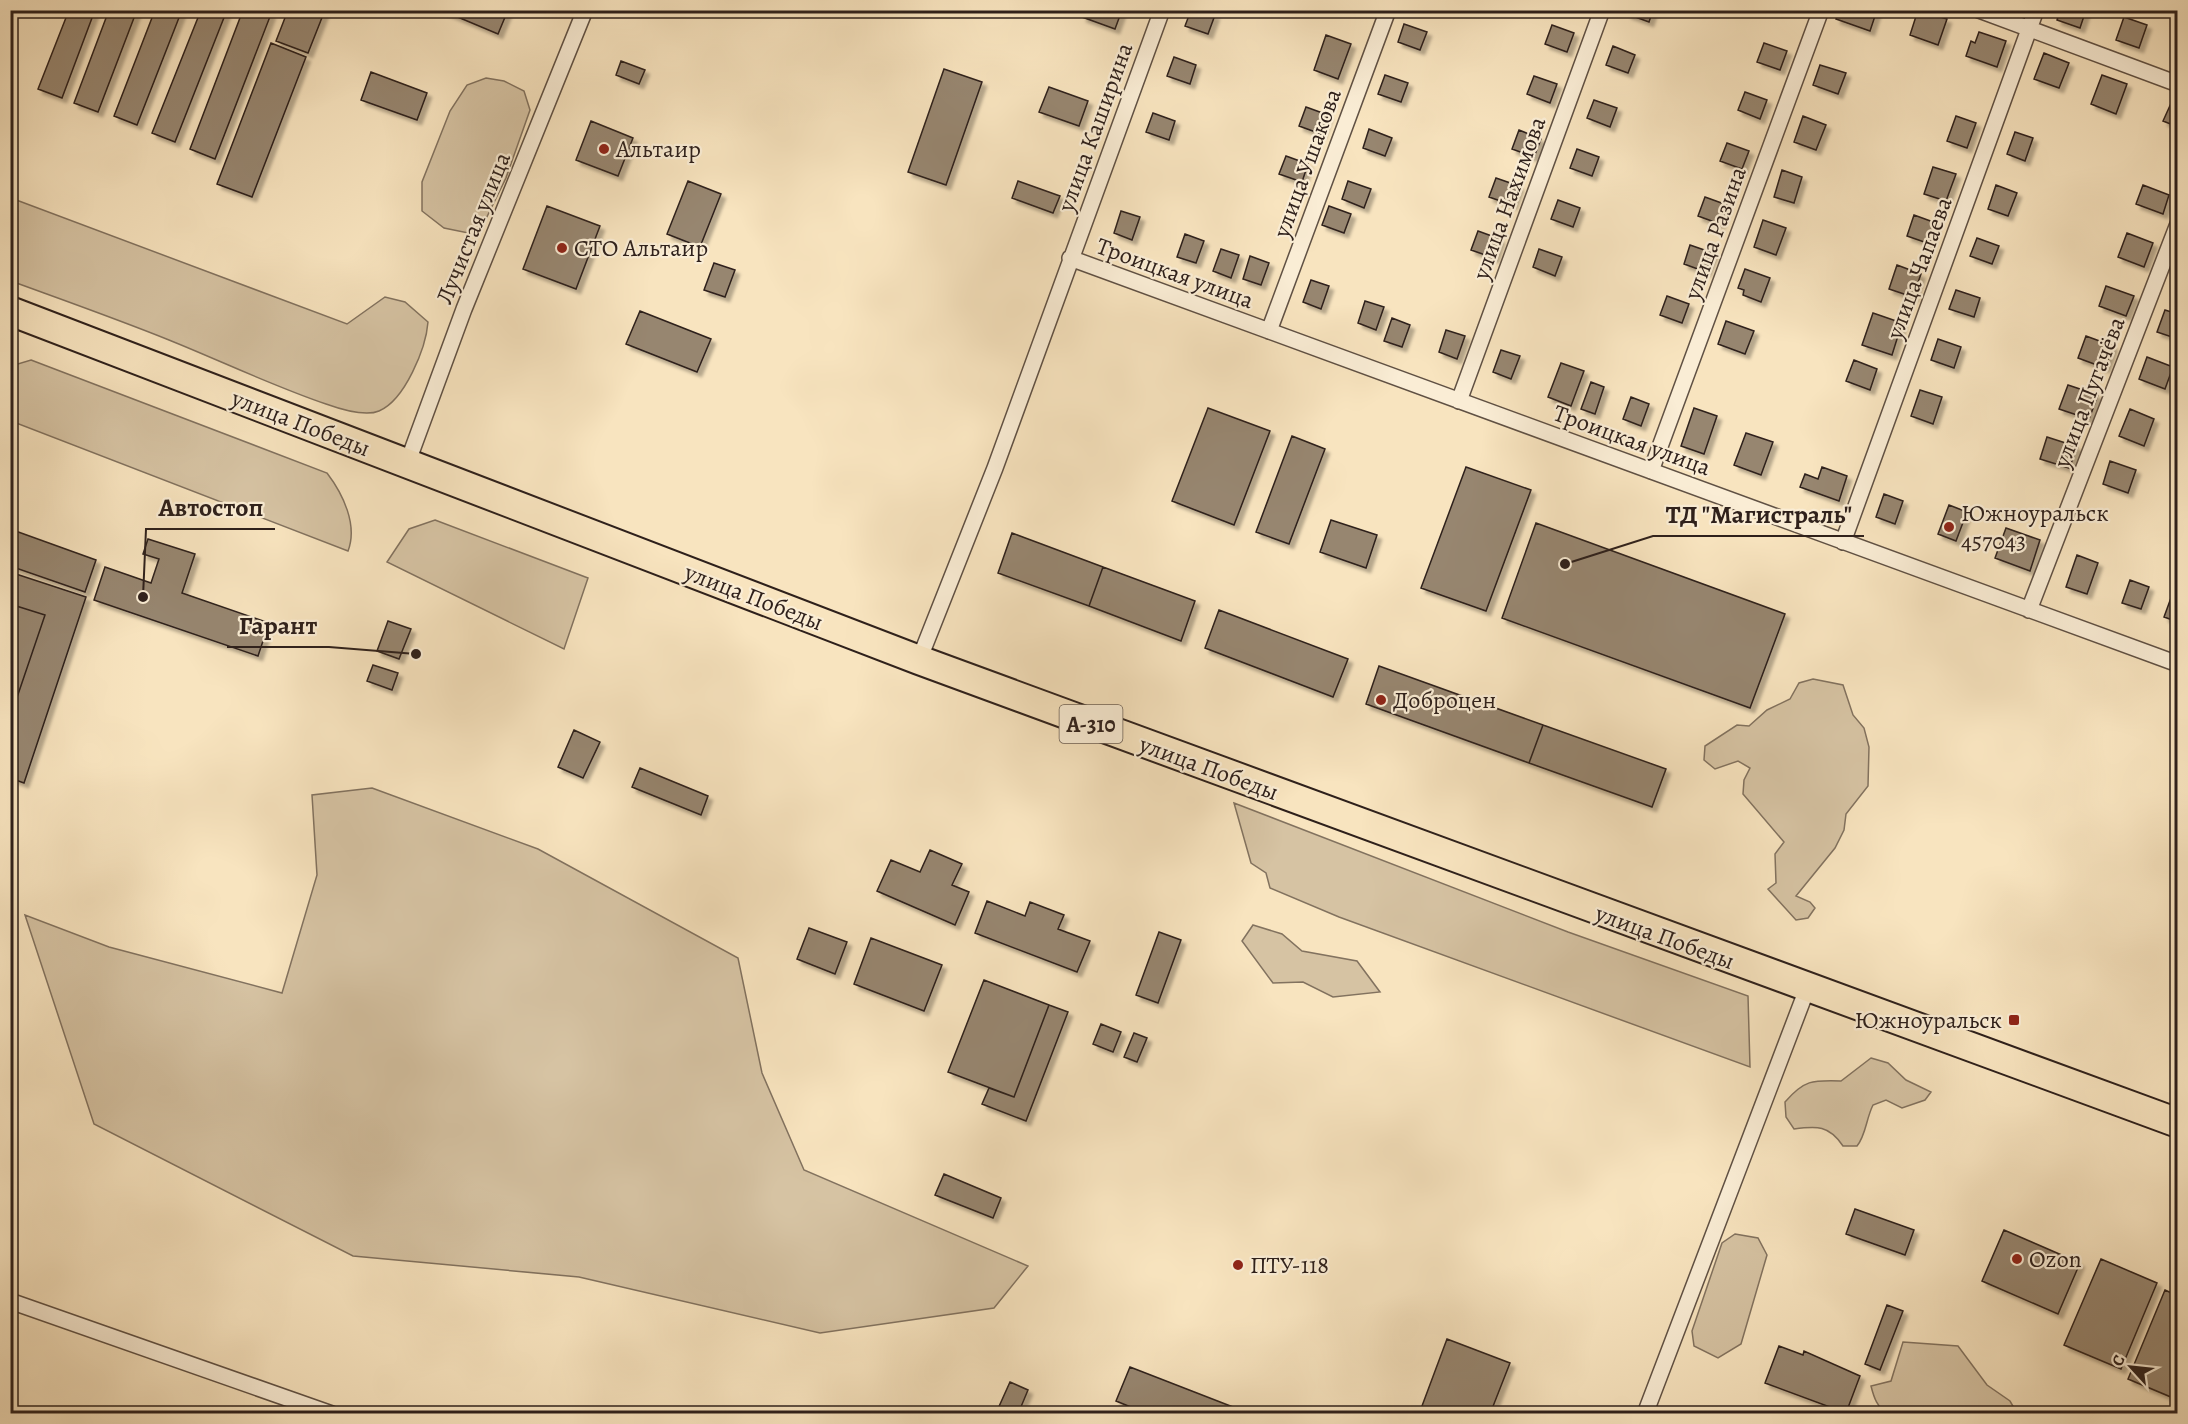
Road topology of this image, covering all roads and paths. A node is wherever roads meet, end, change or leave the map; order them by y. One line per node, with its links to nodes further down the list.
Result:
1 (585, 10): 15 (street, Лучистая улица)
2 (1162, 10): 11 (street, улица Каширина)
3 (1388, 10): 13 (street, улица Ушакова)
4 (1602, 10): 14 (street, улица Нахимова)
5 (1821, 10): 16 (street, улица Разина)
6 (1979, 10): 8 (street)
7 (2036, 10): 8 (street, улица Чапаева)
8 (2030, 29): 9 (street); 17 (street, улица Чапаева)
9 (2178, 84)
10 (2178, 224): 18 (street, улица Пугачёва)
11 (1070, 258): 13 (street, Троицкая улица); 19 (street, улица Каширина)
12 (10, 311): 15 (highway, улица Победы / А-310)
13 (1269, 332): 14 (street, Троицкая улица)
14 (1459, 401): 16 (street, Троицкая улица)
15 (407, 464): 19 (highway, улица Победы / А-310)
16 (1651, 471): 17 (street, Троицкая улица)
17 (1843, 542): 18 (street, Троицкая улица)
18 (2029, 610): 20 (street, Троицкая улица)
19 (919, 660): 21 (highway, улица Победы / А-310)
20 (2178, 664)
21 (1807, 989): 22 (highway, улица Победы / А-310); 25 (street)
22 (2178, 1123)
23 (10, 1301): 24 (street)
24 (332, 1413)
25 (1645, 1413)

